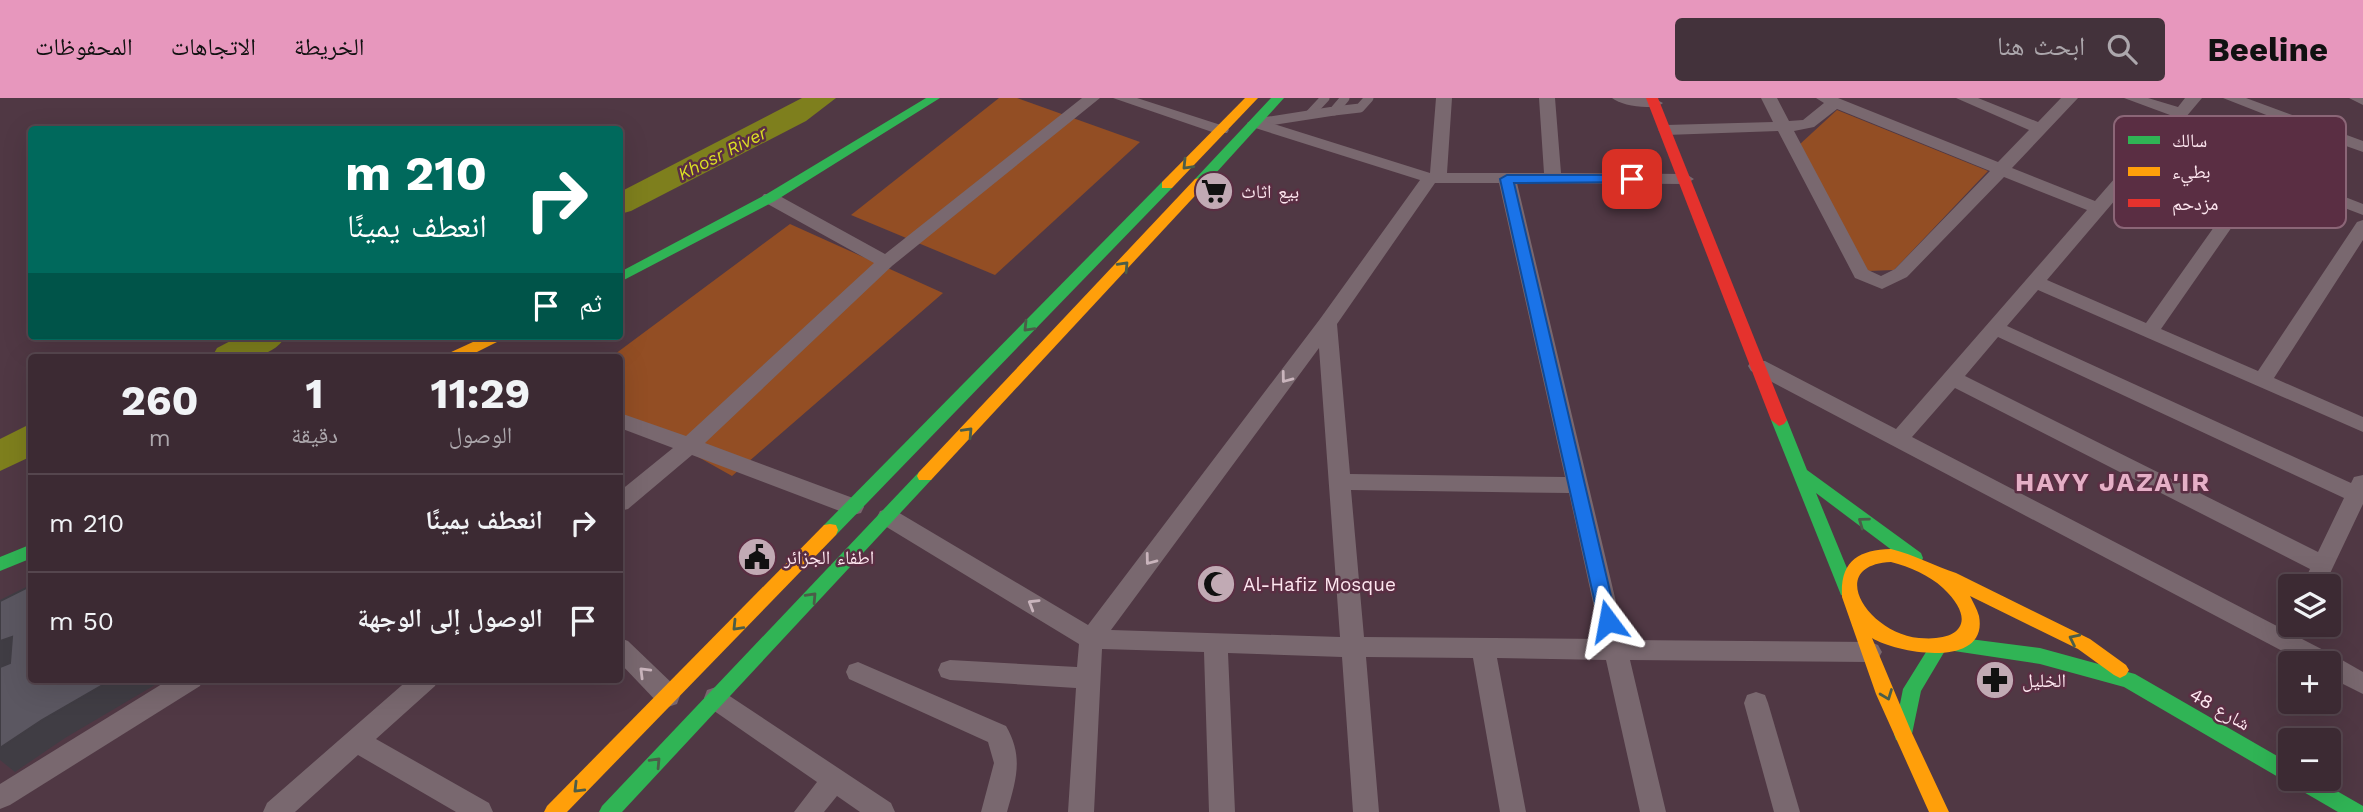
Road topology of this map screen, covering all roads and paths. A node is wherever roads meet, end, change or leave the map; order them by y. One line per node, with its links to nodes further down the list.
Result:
1 (934, 98): 40 (main road)
2 (1092, 98): 46 (street)
3 (1121, 98): 30 (street)
4 (1252, 98): 30 (main road)
5 (1278, 98): 27 (main road)
6 (1325, 98): 24 (lane)
7 (1345, 98): 22 (lane)
8 (1368, 98): 22 (lane)
9 (1444, 98): 35 (street)
10 (1547, 98): 37 (street)
11 (1620, 98): 19 (street)
12 (1769, 98): 28 (street)
13 (1964, 98): 29 (street)
14 (2070, 98): 29 (street)
15 (2132, 98): 23 (street)
16 (2194, 98): 23 (street)
17 (2231, 98): 26 (street)
18 (2357, 98): 21 (street)
19 (1653, 100): 31 (main road)
20 (1829, 100): 28 (street); 34 (street)
21 (2363, 100)
22 (1334, 111): 24 (lane)
23 (2180, 113): 25 (street)
24 (1310, 114): 27 (lane)
25 (2178, 116)
26 (2280, 116)
27 (1255, 123): 35 (street); 67 (main road, one-way to 27)
28 (1781, 127): 31 (street); 34 (street)
29 (2040, 129): 34 (street)
30 (1221, 130): 66 (main road, one-way to 66)
31 (1666, 130): 38 (main road)
32 (2346, 140): 33 (street)
33 (2363, 147)
34 (2002, 170): 42 (street)
35 (1434, 178): 36 (street); 49 (street)
36 (1507, 179): 37 (street); 63 (street)
37 (1553, 179): 38 (street)
38 (1686, 179): 54 (main road)
39 (2114, 192): 42 (street)
40 (770, 198): 46 (street); 47 (main road)
41 (2346, 203): 43 (street)
42 (2099, 209): 48 (street)
43 (2363, 210)
44 (2363, 226): 56 (street)
45 (2222, 228): 51 (street)
46 (886, 261): 60 (street)
47 (623, 276)
48 (2035, 282): 50 (street); 51 (street)
49 (1327, 324): 62 (street); 78 (street, one-way to 78)
50 (1995, 328): 55 (street); 64 (street)
51 (2149, 333): 56 (street)
52 (490, 340): 53 (main road)
53 (460, 354)
54 (1758, 366): 59 (street); 61 (main road)
55 (1952, 378): 59 (street); 71 (street)
56 (2263, 380): 58 (street)
57 (623, 421): 60 (street)
58 (2363, 425)
59 (1898, 440): 76 (street)
60 (689, 446): 65 (street); 66 (street)
61 (1802, 473): 69 (main road, one-way to 61); 74 (main road)
62 (1340, 482): 63 (street); 81 (street)
63 (1576, 485): 83 (street)
64 (2360, 488): 71 (street)
65 (623, 501)
66 (853, 507): 96 (main road, one-way to 96)
67 (888, 517): 78 (street, one-way to 67); 97 (main road, one-way to 67)
68 (28, 552): 70 (main road)
69 (1919, 561): 73 (main road); 74 (main road)
70 (0, 564)
71 (2322, 565): 72 (street)
72 (2318, 574)
73 (1945, 575): 80 (main road); 92 (main road, one-way to 73)
74 (1847, 590): 75 (main road)
75 (1854, 608): 84 (main road); 87 (main road)
76 (2278, 626)
77 (2298, 637): 86 (street)
78 (1091, 639): 79 (street); 91 (street)
79 (1216, 643): 81 (street); 114 (street)
80 (1954, 644): 84 (main road); 92 (main road)
81 (1353, 647): 82 (street); 115 (street)
82 (1483, 647): 83 (street); 116 (street)
83 (1614, 648): 87 (street); 117 (street)
84 (1937, 649): 99 (main road)
85 (623, 651): 96 (street, one-way to 85)
86 (2313, 651)
87 (1870, 652): 99 (main road, one-way to 99)
88 (950, 670): 91 (street)
89 (2341, 671): 95 (street)
90 (858, 672): 112 (street)
91 (1089, 678): 113 (street)
92 (2129, 680): 101 (main road, شارع 48)
93 (184, 683): 104 (street)
94 (422, 683): 100 (street)
95 (2363, 684)
96 (668, 696): 108 (main road, one-way to 108)
97 (716, 698): 102 (street); 109 (main road, one-way to 97)
98 (1756, 703): 118 (street)
99 (1903, 737): 119 (main road)
100 (357, 741): 106 (street); 107 (street)
101 (2278, 766)
102 (835, 780): 110 (street); 111 (street)
103 (2320, 791): 120 (main road)
104 (0, 796): 105 (street)
105 (7, 812)
106 (276, 812)
107 (481, 812)
108 (554, 812)
109 (609, 812)
110 (807, 812)
111 (882, 812)
112 (994, 812)
113 (1081, 812)
114 (1222, 812)
115 (1366, 812)
116 (1513, 812)
117 (1653, 812)
118 (1787, 812)
119 (1939, 812)
120 (2356, 812)

